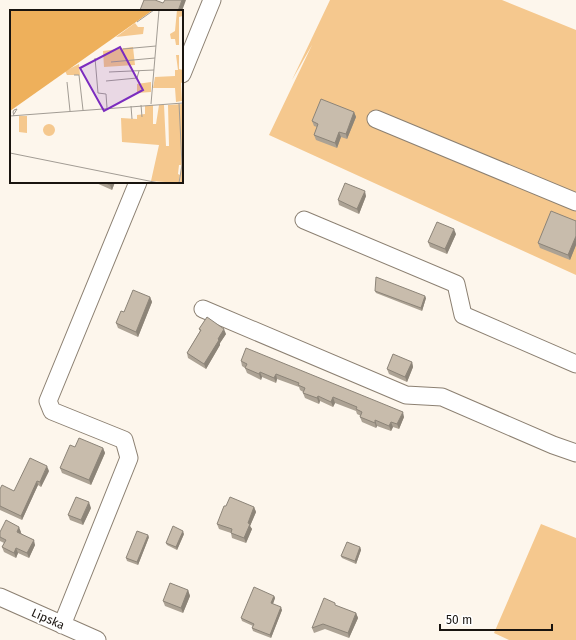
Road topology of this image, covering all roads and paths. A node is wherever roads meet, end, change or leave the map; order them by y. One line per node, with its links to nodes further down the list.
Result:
1 (212, 0): 2 (street)
2 (183, 72)
3 (376, 119): 5 (street)
4 (138, 183): 11 (street)
5 (576, 202)
6 (304, 220): 8 (street)
7 (203, 309): 9 (street)
8 (576, 364)
9 (576, 453)
10 (0, 597): 11 (street, Lipska)
11 (62, 625): 12 (street, Lipska)
12 (97, 640)

